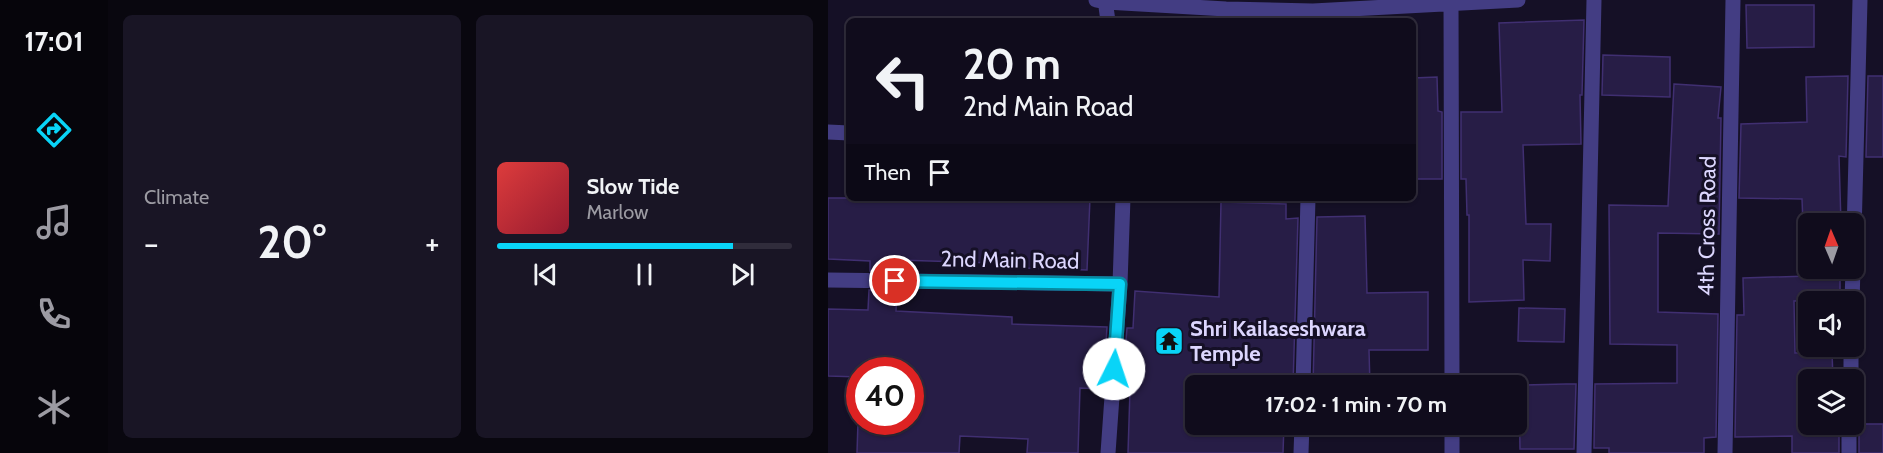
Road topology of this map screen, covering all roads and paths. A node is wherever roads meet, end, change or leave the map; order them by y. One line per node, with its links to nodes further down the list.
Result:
1 (1518, 0): 6 (street)
2 (1594, 0): 24 (street)
3 (1733, 0): 25 (street, 4th Cross Road)
4 (1860, 0): 13 (street)
5 (1103, 1): 7 (street); 8 (street)
6 (1451, 2): 7 (street); 17 (street)
7 (1313, 11)
8 (1107, 18)
9 (828, 132): 10 (street)
10 (846, 133)
11 (1123, 201): 15 (street)
12 (1308, 201): 16 (street)
13 (1855, 213)
14 (828, 280): 15 (street, 2nd Main Road)
15 (1120, 284): 21 (street)
16 (1303, 375)
17 (1452, 375)
18 (1302, 435): 22 (street)
19 (1452, 435): 23 (street)
20 (1849, 435): 26 (street)
21 (1108, 453)
22 (1301, 453)
23 (1452, 453)
24 (1584, 453)
25 (1725, 453)
26 (1849, 453)

